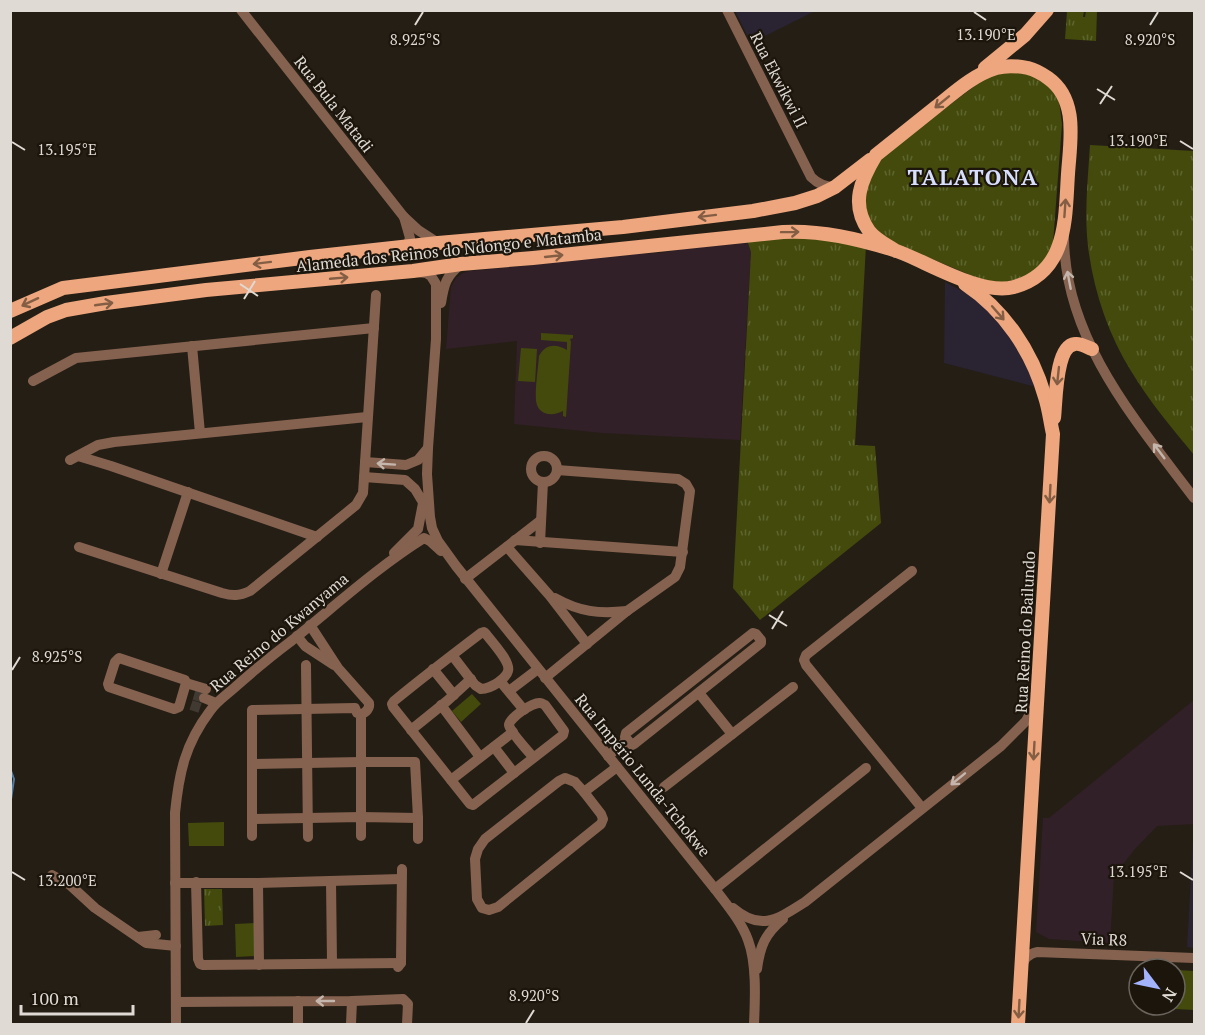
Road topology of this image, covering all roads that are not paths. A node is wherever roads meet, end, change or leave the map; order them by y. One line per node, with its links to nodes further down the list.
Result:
1 (241, 10): 10 (street, Rua Bula Matadi)
2 (727, 10): 6 (street, Rua Ekwikwi II)
3 (1047, 10): 4 (main road, Alameda dos Reinos do Ndongo e Matamba)
4 (972, 78): 5 (main road, Alameda dos Reinos do Ndongo e Matamba, one-way to 5); 11 (main road, one-way to 4)
5 (876, 155): 7 (main road, Alameda dos Reinos do Ndongo e Matamba); 16 (main road)
6 (805, 163): 7 (street, Rua Ekwikwi II); 8 (street, Rua Ekwikwi II)
7 (835, 187): 8 (main road, Alameda dos Reinos do Ndongo e Matamba)
8 (795, 203): 9 (main road, Alameda dos Reinos do Ndongo e Matamba)
9 (753, 211): 12 (main road); 13 (main road, Alameda dos Reinos do Ndongo e Matamba, one-way to 13)
10 (404, 217): 14 (street, Rua Bula Matadi); 15 (street)
11 (1064, 231): 21 (main road); 31 (street, one-way to 11)
12 (756, 234): 16 (main road, Alameda dos Reinos do Ndongo e Matamba, one-way to 16); 18 (main road, Alameda dos Reinos do Ndongo e Matamba, one-way to 12)
13 (518, 237): 14 (main road, Alameda dos Reinos do Ndongo e Matamba); 18 (main road)
14 (438, 243): 15 (main road, Alameda dos Reinos do Ndongo e Matamba)
15 (407, 247): 17 (main road, Alameda dos Reinos do Ndongo e Matamba)
16 (896, 251): 21 (main road)
17 (310, 257): 22 (main road); 23 (main road, Alameda dos Reinos do Ndongo e Matamba, one-way to 23)
18 (518, 260): 19 (main road, Alameda dos Reinos do Ndongo e Matamba)
19 (461, 264): 20 (main road, Alameda dos Reinos do Ndongo e Matamba); 28 (street, Rua Império Lunda-Tchokwe)
20 (413, 271): 22 (main road, Alameda dos Reinos do Ndongo e Matamba, one-way to 20); 28 (street, Rua Império Lunda-Tchokwe)
21 (953, 276): 35 (main road, Rua Reino do Bailundo, one-way to 35)
22 (312, 280): 25 (main road, Alameda dos Reinos do Ndongo e Matamba, one-way to 22)
23 (63, 288): 25 (main road); 26 (main road, Alameda dos Reinos do Ndongo e Matamba, one-way to 26)
24 (376, 295): 27 (street)
25 (66, 310): 29 (main road, Alameda dos Reinos do Ndongo e Matamba)
26 (10, 311)
27 (374, 328): 30 (street); 33 (street)
28 (436, 330): 37 (street, Rua Império Lunda-Tchokwe)
29 (10, 338)
30 (192, 346): 32 (street); 34 (street)
31 (1092, 349): 35 (main road, one-way to 35); 47 (street, one-way to 31)
32 (33, 381)
33 (367, 417): 34 (street); 38 (street)
34 (200, 433): 36 (street)
35 (1053, 434): 76 (main road, Rua Reino do Bailundo, one-way to 76)
36 (114, 442): 40 (street); 40 (street)
37 (428, 448): 39 (street); 42 (street, Rua Império Lunda-Tchokwe)
38 (365, 462): 39 (street, one-way to 38); 43 (street)
39 (406, 465): 44 (street)
40 (111, 466): 46 (street)
41 (557, 470): 45 (street); 45 (street); 56 (street)
42 (427, 474): 48 (street, Rua Império Lunda-Tchokwe); 50 (street, Rua Império Lunda-Tchokwe)
43 (364, 477): 44 (street); 52 (street)
44 (405, 480): 48 (street)
45 (543, 482): 49 (street)
46 (188, 492): 52 (street); 59 (street)
47 (1194, 498)
48 (424, 504): 51 (street, Rua Império Lunda-Tchokwe)
49 (540, 521): 53 (street); 54 (street)
50 (432, 528): 51 (street); 57 (street, Rua Império Lunda-Tchokwe)
51 (421, 534): 57 (street, Rua Império Lunda-Tchokwe); 63 (street, Rua Reino do Kwanyama)
52 (317, 537): 59 (street)
53 (540, 543): 54 (street); 56 (street)
54 (511, 544): 60 (street); 61 (street)
55 (79, 547): 59 (street)
56 (683, 552): 62 (street)
57 (456, 566): 60 (street, Rua Império Lunda-Tchokwe)
58 (912, 571): 102 (street)
59 (161, 574)
60 (465, 579): 72 (street, Rua Império Lunda-Tchokwe)
61 (550, 596): 62 (street); 66 (street)
62 (627, 611): 66 (street)
63 (310, 625): 64 (street, Rua Reino do Kwanyama); 65 (street)
64 (297, 636): 67 (street); 80 (street, Rua Reino do Kwanyama)
65 (318, 636): 67 (street); 70 (street)
66 (587, 644): 72 (street)
67 (305, 646): 70 (street)
68 (452, 655): 71 (street); 73 (street); 74 (street)
69 (306, 665): 83 (street)
70 (338, 668): 81 (street)
71 (433, 669): 79 (street); 85 (street)
72 (542, 674): 78 (street); 90 (street, Rua Império Lunda-Tchokwe)
73 (471, 679): 74 (street); 79 (street)
74 (500, 681): 78 (street)
75 (793, 687): 87 (street)
76 (1038, 692): 102 (street, one-way to 102); 124 (main road, Rua Reino do Bailundo, one-way to 124)
77 (699, 693): 87 (street); 88 (street); 88 (street)
78 (511, 694): 84 (street)
79 (454, 695): 82 (street)
80 (197, 698): 80 (street); 114 (street, Rua Reino do Kwanyama)
81 (360, 704): 83 (street); 93 (street)
82 (441, 705): 85 (street); 91 (street)
83 (307, 710): 94 (street); 95 (street)
84 (524, 710): 86 (street); 92 (street)
85 (411, 730): 99 (street)
86 (513, 732): 89 (street); 92 (street)
87 (732, 734): 100 (street)
88 (627, 740): 90 (street)
89 (494, 747): 91 (street); 98 (street)
90 (608, 756): 96 (street, Rua Império Lunda-Tchokwe)
91 (480, 757): 99 (street)
92 (533, 757): 98 (street)
93 (362, 762): 94 (street); 103 (street); 104 (street)
94 (306, 763): 95 (street); 106 (street)
95 (253, 764): 105 (street)
96 (617, 767): 101 (street); 115 (street, Rua Império Lunda-Tchokwe)
97 (866, 768): 115 (street)
98 (514, 773): 99 (street)
99 (451, 780)
100 (664, 787)
101 (584, 792): 101 (street)
102 (922, 808): 118 (street)
103 (361, 817): 104 (street); 106 (street); 107 (street)
104 (418, 818): 110 (street)
105 (253, 819): 106 (street); 108 (street)
106 (308, 819): 109 (street)
107 (361, 836)
108 (252, 837)
109 (308, 837)
110 (418, 839)
111 (52, 875): 119 (street)
112 (331, 881): 113 (street); 122 (street); 122 (street)
113 (258, 884): 114 (street); 123 (street)
114 (187, 886): 117 (street, Rua Reino do Kwanyama); 117 (street)
115 (715, 889): 116 (street, Rua Império Lunda-Tchokwe)
116 (723, 900): 118 (street); 125 (street, Rua Império Lunda-Tchokwe)
117 (187, 901): 120 (street, Rua Reino do Kwanyama); 123 (street)
118 (805, 902): 125 (street)
119 (138, 937): 120 (street); 120 (street)
120 (176, 940): 128 (street, Rua Reino do Kwanyama)
121 (1194, 958): 124 (street, Via R8)
122 (332, 963): 123 (street)
123 (259, 965)
124 (1021, 969): 134 (main road, Rua Reino do Bailundo, one-way to 134)
125 (755, 994): 133 (street, Rua Império Lunda-Tchokwe)
126 (298, 1001): 127 (street, one-way to 126); 128 (street); 130 (street)
127 (352, 1001): 131 (street); 132 (street)
128 (176, 1002): 129 (street, Rua Reino do Kwanyama)
129 (176, 1024)
130 (298, 1024)
131 (351, 1024)
132 (407, 1024)
133 (754, 1024)
134 (1018, 1024)

